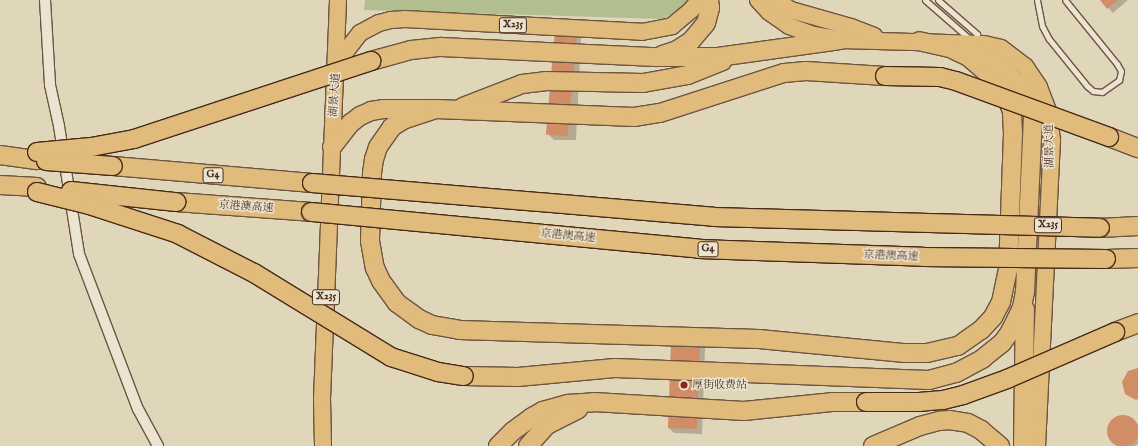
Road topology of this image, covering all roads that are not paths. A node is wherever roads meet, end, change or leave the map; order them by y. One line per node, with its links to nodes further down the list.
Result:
1 (45, 0): 31 (street)
2 (338, 0): 18 (main road)
3 (699, 0): 18 (main road, 湖景大道 / X235)
4 (709, 0): 17 (highway)
5 (758, 0): 11 (main road, 湖景大道 / X235)
6 (776, 0): 12 (main road)
7 (925, 0): 14 (lane)
8 (938, 0): 14 (lane)
9 (1037, 0): 10 (lane)
10 (1065, 0)
11 (841, 40): 12 (main road, 湖景大道 / X235); 16 (highway)
12 (883, 40): 13 (main road, 湖景大道 / X235)
13 (919, 41): 14 (main road, 湖景大道 / X235); 15 (highway)
14 (976, 43): 38 (main road, 湖景大道 / X235)
15 (954, 50): 19 (highway); 28 (highway)
16 (737, 55): 17 (highway); 19 (highway)
17 (656, 57): 23 (highway, bridge)
18 (337, 68): 20 (main road, 湖景大道 / X235)
19 (442, 109): 20 (highway); 21 (highway, bridge)
20 (332, 147): 32 (main road, 湖景大道 / X235)
21 (1138, 148)
22 (0, 154): 23 (highway, G4)
23 (37, 156): 26 (highway, G4, bridge)
24 (7, 185): 25 (highway, 京港澳高速 / G4)
25 (37, 190): 27 (highway, 京港澳高速 / G4, bridge); 28 (highway, bridge)
26 (1138, 226)
27 (1138, 258)
28 (1025, 292): 37 (highway)
29 (1138, 323): 30 (highway, bridge)
30 (594, 402): 33 (highway); 34 (highway)
31 (158, 446)
32 (323, 446)
33 (498, 446)
34 (528, 446)
35 (873, 446): 36 (highway)
36 (1000, 446)
37 (1023, 446)
38 (1037, 446)

